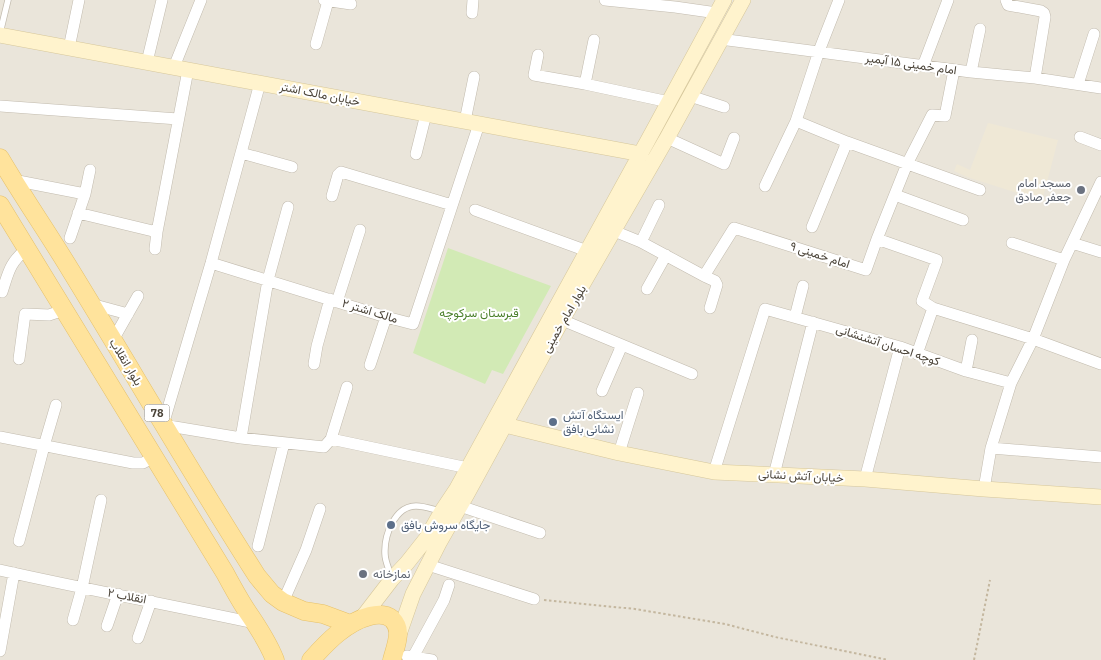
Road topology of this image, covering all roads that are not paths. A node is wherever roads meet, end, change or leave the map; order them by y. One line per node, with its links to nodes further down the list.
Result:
1 (8, 0): 19 (lane)
2 (79, 0): 24 (street)
3 (162, 0): 27 (street)
4 (201, 0): 29 (street)
5 (324, 0): 12 (street)
6 (473, 0): 17 (street)
7 (605, 0): 13 (street)
8 (743, 0): 21 (main road, بلوار امام خمینی)
9 (839, 0): 25 (street)
10 (948, 0): 28 (street)
11 (1006, 0): 33 (street)
12 (328, 1): 14 (street); 23 (street)
13 (629, 1): 15 (street)
14 (351, 4)
15 (675, 4): 16 (street)
16 (720, 6): 39 (main road, بلوار امام خمینی)
17 (472, 13)
18 (980, 29): 31 (street)
19 (0, 34): 24 (main road, خیابان مالک اشتر)
20 (1094, 34): 36 (street)
21 (720, 39): 25 (street, امام خمینی ۱۵ آبمیر); 38 (main road, بلوار امام خمینی)
22 (594, 40): 35 (street)
23 (316, 44)
24 (69, 48): 27 (main road, خیابان مالک اشتر)
25 (819, 52): 28 (street, امام خمینی ۱۵ آبمیر); 44 (street)
26 (538, 55): 35 (street)
27 (147, 62): 29 (main road, خیابان مالک اشتر)
28 (924, 66): 30 (street, امام خمینی ۱۵ آبمیر)
29 (181, 68): 34 (main road, خیابان مالک اشتر); 43 (street)
30 (954, 70): 31 (street, امام خمینی ۱۵ آبمیر); 55 (street, امام خمینی ۹)
31 (971, 72): 33 (street, امام خمینی ۱۵ آبمیر)
32 (474, 77): 45 (street, مالک اشتر ۲)
33 (1035, 78): 36 (street, امام خمینی ۱۵ آبمیر)
34 (260, 83): 42 (main road, خیابان مالک اشتر); 51 (street)
35 (585, 84): 39 (street)
36 (1078, 84): 37 (street, امام خمینی ۱۵ آبمیر)
37 (1101, 88)
38 (690, 96): 41 (street); 47 (main road, بلوار امام خمینی)
39 (669, 102): 53 (main road, بلوار امام خمینی)
40 (0, 106): 43 (street)
41 (724, 108)
42 (426, 114): 45 (main road, خیابان مالک اشتر); 52 (street)
43 (178, 119): 75 (street)
44 (796, 121): 49 (street); 60 (street)
45 (472, 123): 53 (main road, خیابان مالک اشتر); 66 (street, مالک اشتر ۲)
46 (1080, 137): 50 (street)
47 (667, 138): 48 (street); 74 (main road, بلوار امام خمینی)
48 (734, 138)
49 (847, 142): 55 (street); 72 (street)
50 (1101, 145)
51 (241, 153): 56 (street); 87 (street)
52 (416, 154)
53 (641, 154): 83 (main road, بلوار امام خمینی)
54 (0, 158): 58 (main road, بلوار انقلاب / 78)
55 (908, 164): 61 (street); 63 (street, امام خمینی ۹)
56 (292, 167)
57 (90, 170): 62 (street)
58 (13, 180): 62 (street); 95 (main road, بلوار انقلاب / 78)
59 (1101, 182): 80 (street)
60 (764, 186)
61 (980, 190)
62 (84, 194): 70 (street)
63 (895, 195): 71 (street); 77 (street, امام خمینی ۹)
64 (332, 196): 66 (street)
65 (0, 205): 81 (main road, بلوار انقلاب / 78)
66 (452, 205): 100 (street, مالک اشتر ۲)
67 (659, 206): 78 (street)
68 (288, 207): 89 (street)
69 (475, 210): 83 (street)
70 (78, 214): 75 (street); 76 (street)
71 (963, 220)
72 (812, 227)
73 (360, 230): 94 (street)
74 (614, 231): 78 (street); 102 (main road, بلوار امام خمینی)
75 (157, 232): 82 (street)
76 (70, 238)
77 (877, 239): 88 (street, امام خمینی ۹); 97 (street)
78 (641, 242): 85 (street)
79 (1012, 243): 86 (street)
80 (1072, 243): 84 (street); 86 (street)
81 (27, 248): 92 (street); 98 (main road, بلوار انقلاب / 78)
82 (155, 249)
83 (587, 251): 104 (main road, بلوار امام خمینی)
84 (1101, 252)
85 (666, 255): 88 (street); 91 (street)
86 (1064, 260): 105 (street)
87 (211, 263): 89 (street, مالک اشتر ۲); 123 (street)
88 (704, 276): 96 (street)
89 (268, 280): 94 (street, مالک اشتر ۲); 126 (street)
90 (803, 286): 101 (street)
91 (647, 289)
92 (2, 292)
93 (138, 296): 99 (street)
94 (334, 300): 100 (street, مالک اشتر ۲); 112 (street)
95 (91, 304): 99 (street); 106 (main road, بلوار انقلاب / 78)
96 (710, 308)
97 (933, 308): 105 (street); 110 (street)
98 (64, 310): 111 (street); 132 (main road, بلوار انقلاب / 78)
99 (128, 314): 106 (street)
100 (386, 317): 113 (street)
101 (795, 317): 103 (street, کوچه احسان آتشنشانی); 135 (street, کوچه احسان آتشنشانی)
102 (562, 320): 104 (main road, بلوار امام خمینی); 108 (street)
103 (813, 322): 109 (street, کوچه احسان آتشنشانی); 137 (street)
104 (545, 339): 115 (main road, بلوار امام خمینی)
105 (1033, 339): 114 (street); 118 (street)
106 (113, 340): 123 (main road, بلوار انقلاب / 78)
107 (972, 340): 116 (street)
108 (622, 345): 117 (street); 120 (street)
109 (900, 347): 110 (street, کوچه احسان آتشنشانی); 138 (street)
110 (917, 354): 116 (street, کوچه احسان آتشنشانی)
111 (19, 359)
112 (314, 364)
113 (370, 364)
114 (1101, 364)
115 (529, 369): 124 (main road, بلوار امام خمینی); 134 (main road, بلوار امام خمینی)
116 (966, 371): 118 (street, کوچه احسان آتشنشانی)
117 (692, 374)
118 (1011, 383): 130 (street)
119 (348, 387): 127 (street)
120 (602, 390)
121 (638, 393): 131 (street)
122 (56, 405): 129 (street)
123 (163, 425): 126 (street); 136 (main road, بلوار انقلاب / 78)
124 (505, 425): 131 (main road, خیابان آتش نشانی); 144 (main road, بلوار امام خمینی)
125 (0, 437): 129 (street)
126 (241, 438): 128 (street)
127 (331, 439): 128 (street); 134 (street)
128 (284, 443): 150 (street)
129 (44, 446): 132 (street); 149 (street)
130 (991, 448): 133 (street); 140 (street)
131 (619, 453): 135 (main road, خیابان آتش نشانی)
132 (154, 457): 139 (main road, بلوار انقلاب / 78)
133 (1101, 457)
134 (468, 468): 146 (main road, بلوار امام خمینی)
135 (714, 472): 137 (main road, خیابان آتش نشانی)
136 (194, 474): 139 (main road); 143 (main road, بلوار انقلاب / 78)
137 (774, 475): 138 (main road, خیابان آتش نشانی)
138 (865, 479): 140 (main road, خیابان آتش نشانی)
139 (173, 488): 147 (main road, بلوار انقلاب / 78)
140 (984, 489): 141 (main road, خیابان آتش نشانی)
141 (1101, 497)
142 (101, 500): 156 (street)
143 (211, 502): 147 (main road); 160 (main road, بلوار انقلاب / 78)
144 (460, 506): 148 (street); 151 (main road, بلوار امام خمینی)
145 (320, 509): 160 (street)
146 (442, 511): 154 (main road, بلوار امام خمینی); 154 (lane)
147 (190, 516): 163 (main road, بلوار انقلاب / 78)
148 (540, 532)
149 (19, 541)
150 (258, 546)
151 (428, 565): 158 (street); 167 (main road, بلوار امام خمینی)
152 (0, 570): 153 (street, انقلاب ۲)
153 (14, 573): 156 (street, انقلاب ۲); 166 (street)
154 (392, 579): 162 (main road, بلوار امام خمینی)
155 (449, 585): 168 (street)
156 (82, 588): 157 (street, انقلاب ۲); 161 (street)
157 (118, 594): 159 (street, انقلاب ۲); 164 (street)
158 (534, 599)
159 (151, 601): 163 (street, انقلاب ۲); 165 (street)
160 (283, 602): 162 (main road, بلوار انقلاب / 78)
161 (73, 620)
162 (356, 621): 167 (main road, 78); 170 (main road)
163 (255, 623): 169 (main road, بلوار انقلاب / 78)
164 (107, 626)
165 (138, 638)
166 (0, 651)
167 (394, 652): 168 (street)
168 (412, 657): 171 (street)
169 (275, 660)
170 (311, 660)
171 (432, 660)

